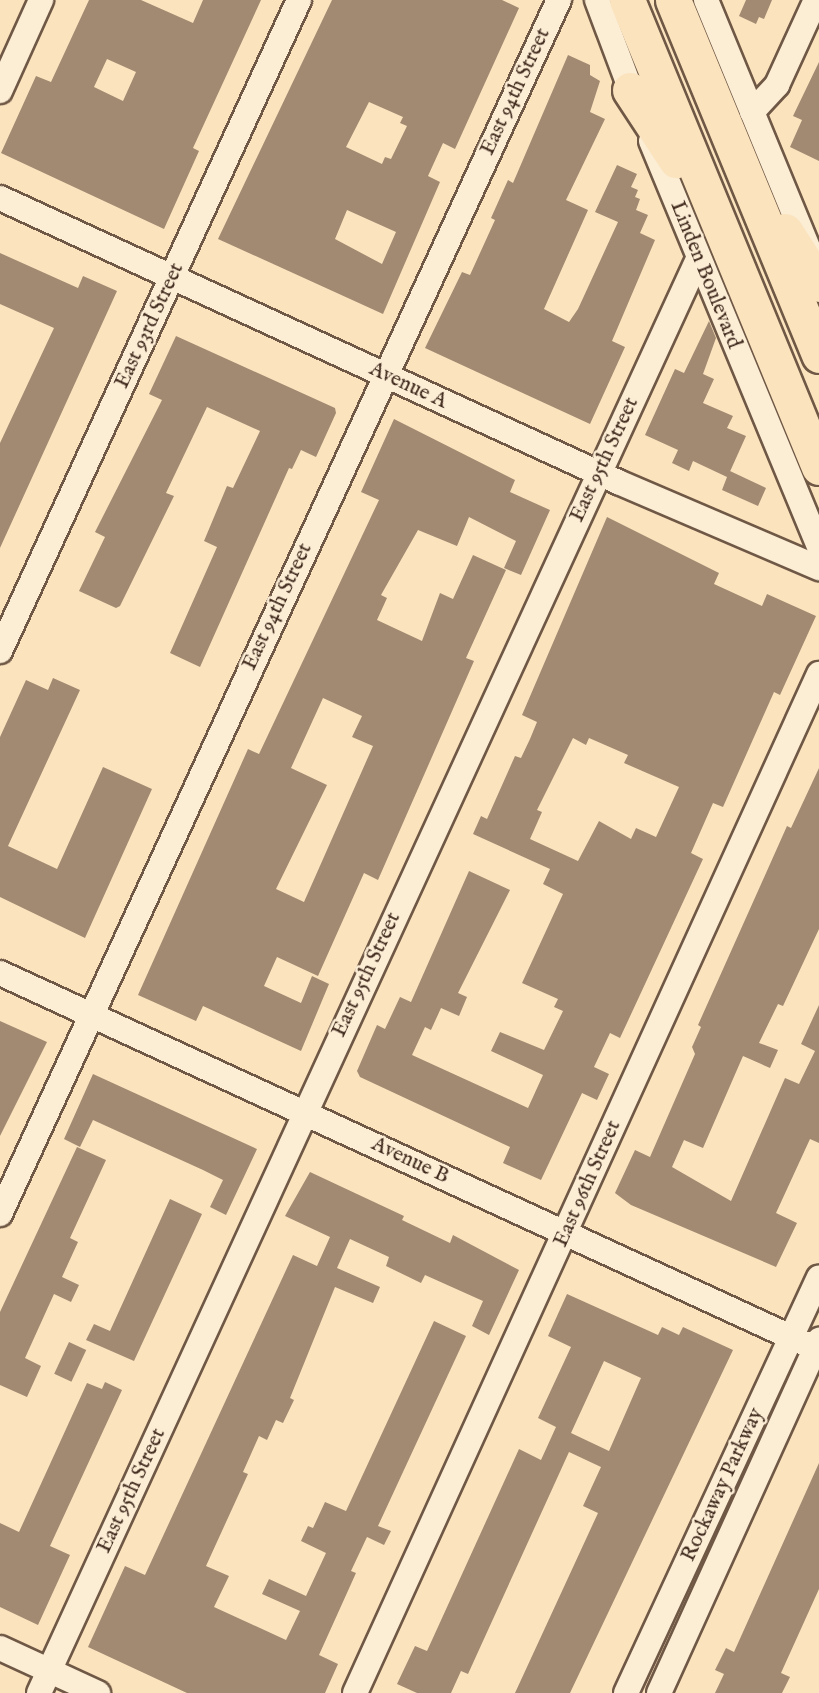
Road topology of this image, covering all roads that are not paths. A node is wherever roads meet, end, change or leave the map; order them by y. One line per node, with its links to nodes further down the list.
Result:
1 (41, 0): 9 (street)
2 (299, 0): 17 (street, East 93rd Street)
3 (559, 0): 20 (street, East 94th Street)
4 (597, 0): 10 (street, Linden Boulevard)
5 (627, 0): 14 (highway, Linden Boulevard)
6 (673, 0): 12 (highway)
7 (706, 0): 11 (street)
8 (816, 0): 11 (street)
9 (0, 90)
10 (630, 90): 14 (highway); 15 (street, Linden Boulevard)
11 (752, 112): 16 (street)
12 (744, 174): 18 (highway); 19 (highway)
13 (0, 198): 17 (street, Avenue A)
14 (714, 212): 21 (highway, Linden Boulevard)
15 (698, 259): 22 (street, East 95th Street); 23 (street, Linden Boulevard)
16 (819, 275)
17 (172, 277): 20 (street, Avenue A); 25 (street, East 93rd Street)
18 (819, 284)
19 (819, 355)
20 (385, 375): 22 (street, Avenue A); 28 (street, East 94th Street)
21 (819, 467)
22 (598, 473): 24 (street, Avenue A); 29 (street, East 95th Street)
23 (819, 547)
24 (819, 568)
25 (0, 651)
26 (819, 674): 31 (street, East 96th Street)
27 (0, 972): 28 (street, Avenue B)
28 (91, 1014): 29 (street, Avenue B); 30 (street, East 94th Street)
29 (304, 1113): 31 (street, Avenue B); 36 (street, East 95th Street)
30 (0, 1214)
31 (566, 1233): 33 (street, Avenue B); 38 (street, East 96th Street)
32 (819, 1278): 33 (street, Rockaway Parkway)
33 (790, 1337): 34 (street, Avenue B); 39 (street, Rockaway Parkway)
34 (818, 1346): 40 (street, Rockaway Parkway)
35 (0, 1648): 36 (street)
36 (44, 1682): 37 (street)
37 (98, 1693)
38 (355, 1693)
39 (626, 1693)
40 (659, 1693)

